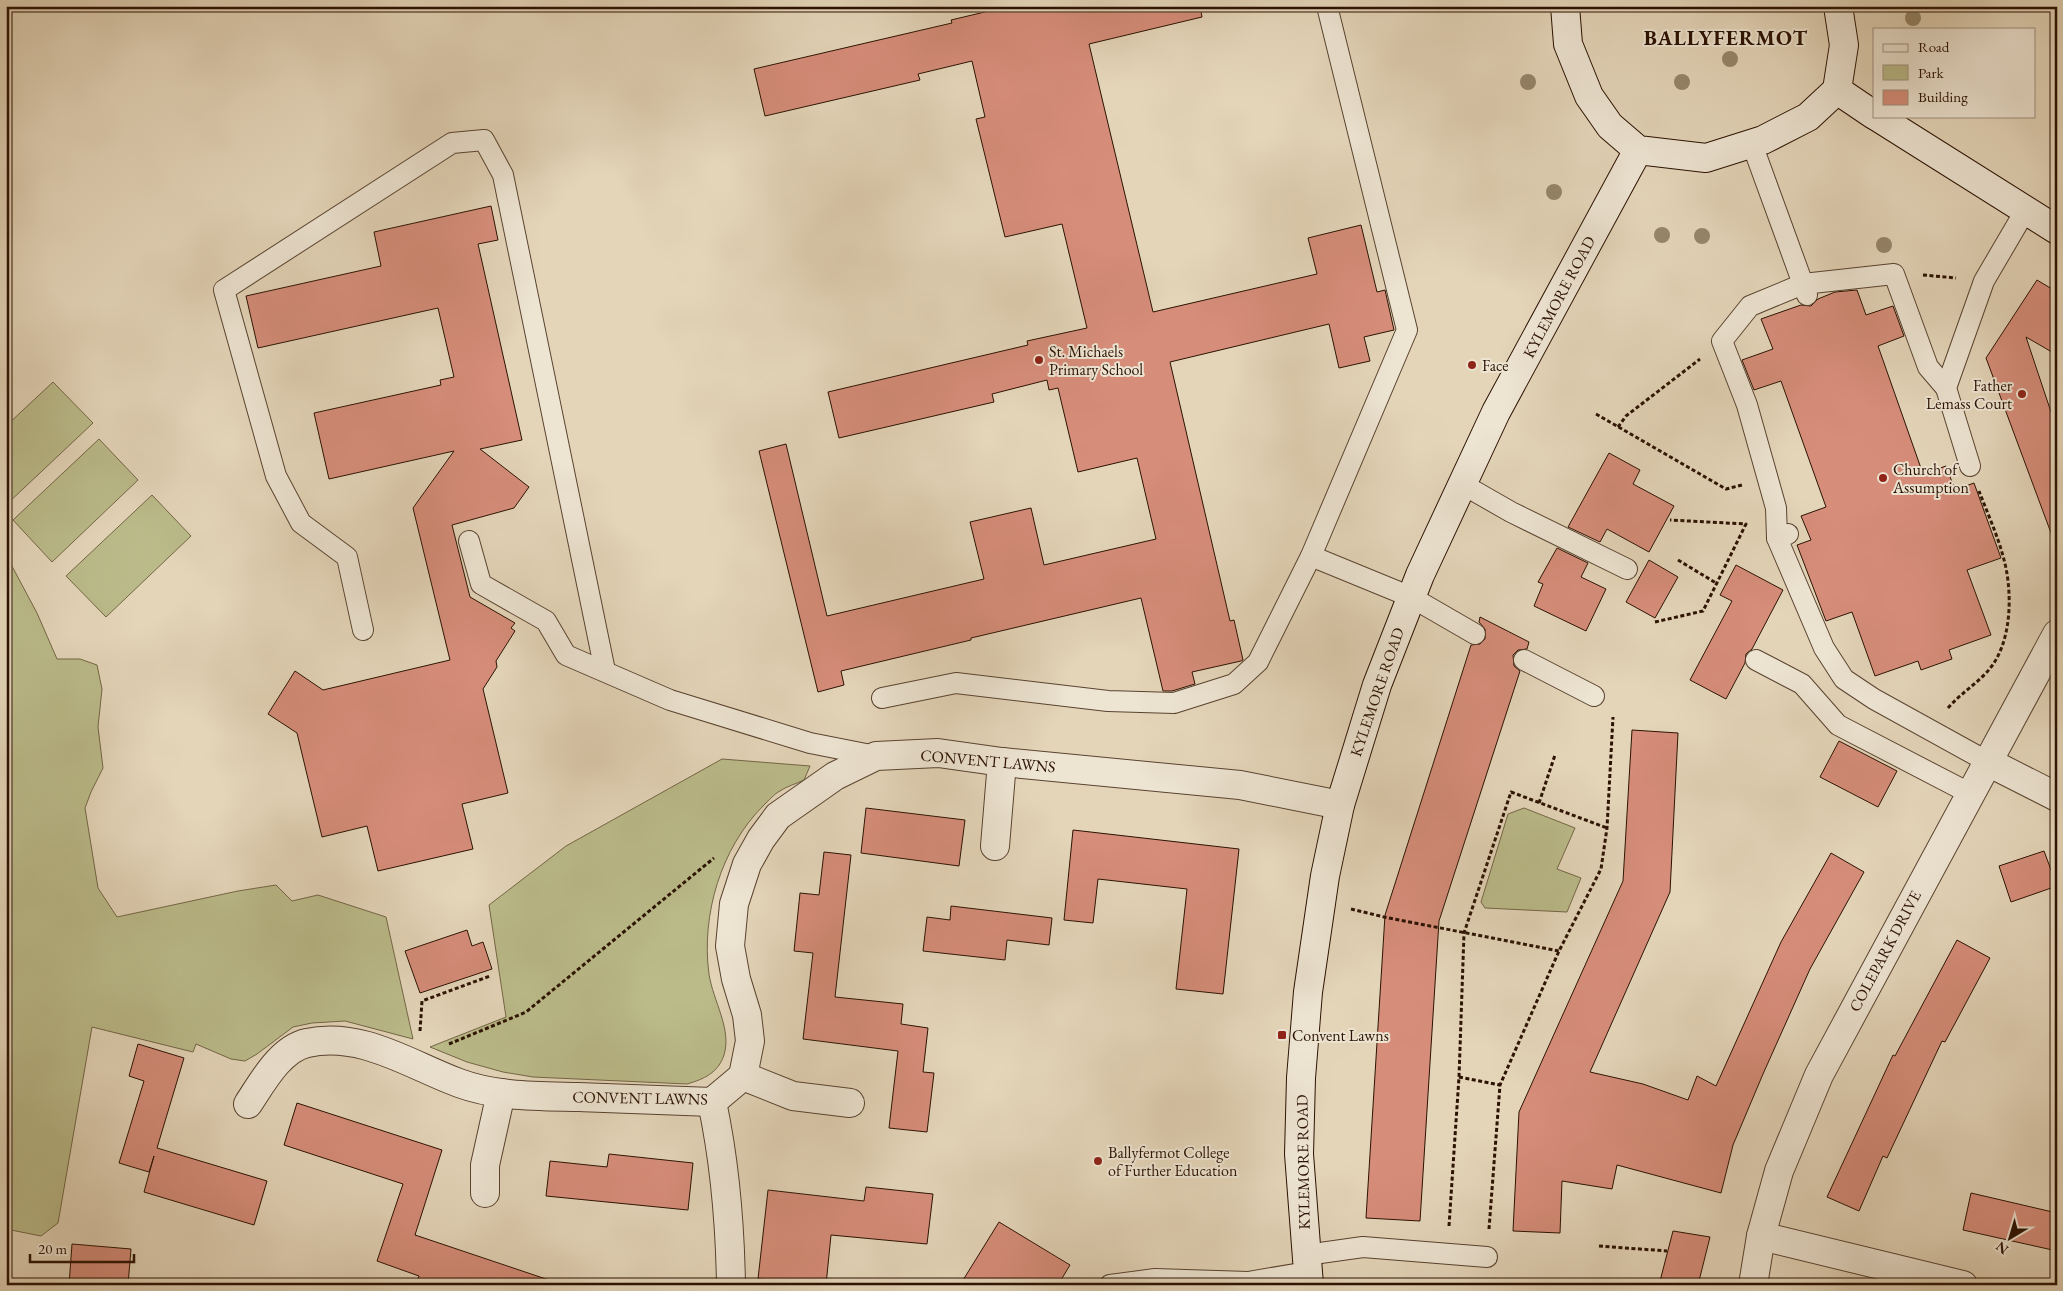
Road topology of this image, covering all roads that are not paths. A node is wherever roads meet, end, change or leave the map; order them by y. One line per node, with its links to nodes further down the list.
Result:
1 (1327, 6): 16 (lane)
2 (1564, 6): 8 (street)
3 (1838, 6): 4 (street)
4 (1838, 90): 5 (street); 7 (street)
5 (1873, 115)
6 (1878, 118): 9 (street)
7 (1752, 144): 8 (street); 11 (lane)
8 (1638, 150): 14 (street, KYLEMORE ROAD)
9 (2025, 211): 10 (street); 12 (lane)
10 (2057, 230)
11 (1805, 290): 12 (lane); 29 (lane)
12 (1946, 388): 13 (lane)
13 (1970, 466)
14 (1462, 484): 17 (lane); 18 (street, KYLEMORE ROAD)
15 (469, 541): 24 (lane)
16 (1311, 556): 18 (lane); 26 (lane)
17 (1627, 570)
18 (1411, 597): 20 (lane); 32 (street, KYLEMORE ROAD)
19 (363, 630): 24 (lane)
20 (1475, 634)
21 (2057, 634): 29 (street, COLEPARK DRIVE)
22 (1524, 660): 25 (lane)
23 (1756, 660): 30 (lane)
24 (604, 672): 27 (lane)
25 (1594, 696)
26 (882, 698)
27 (876, 756): 28 (street, CONVENT LAWNS); 34 (street, CONVENT LAWNS)
28 (1002, 762): 32 (street, CONVENT LAWNS); 33 (street)
29 (1988, 762): 30 (street, COLEPARK DRIVE); 31 (street)
30 (1971, 794): 40 (street, COLEPARK DRIVE)
31 (2057, 797)
32 (1340, 805): 42 (street, KYLEMORE ROAD)
33 (995, 846)
34 (743, 1076): 36 (street, CONVENT LAWNS); 37 (street)
35 (500, 1093): 36 (street, CONVENT LAWNS); 38 (street, CONVENT LAWNS); 39 (street)
36 (712, 1102): 43 (street)
37 (850, 1103)
38 (248, 1104)
39 (485, 1193)
40 (1761, 1236): 45 (street, COLEPARK DRIVE); 46 (street)
41 (1487, 1258): 42 (lane)
42 (1307, 1271): 44 (lane)
43 (731, 1285)
44 (1110, 1285)
45 (1753, 1285)
46 (1963, 1285)

